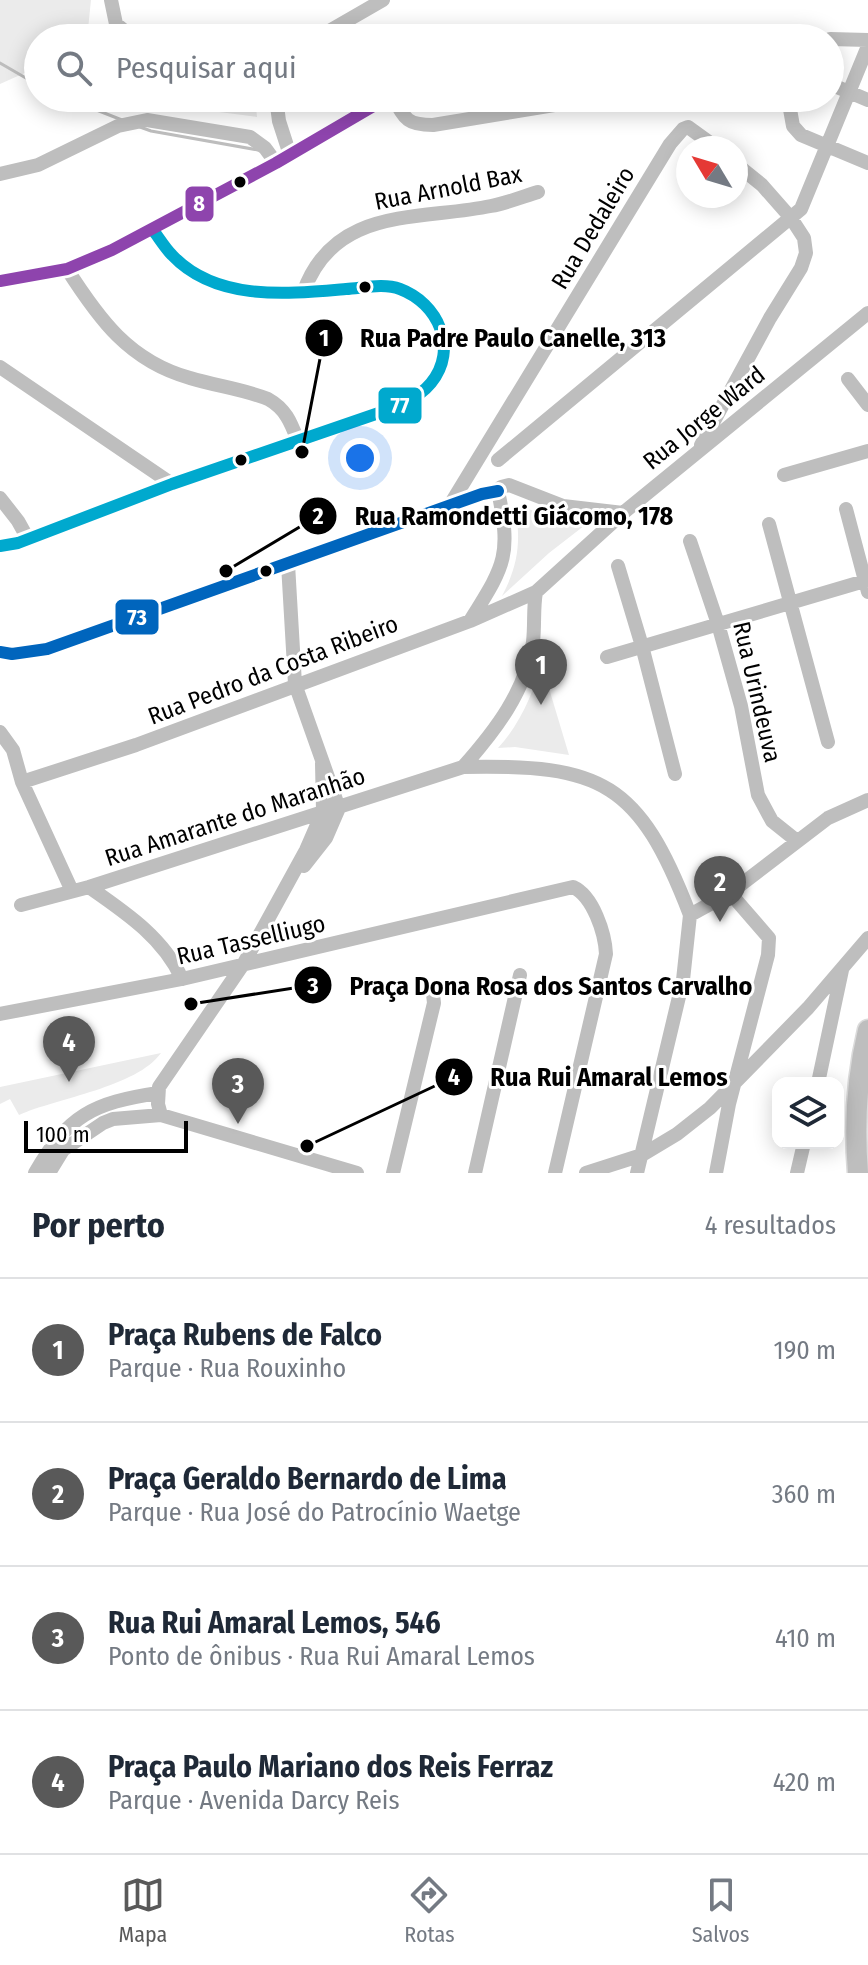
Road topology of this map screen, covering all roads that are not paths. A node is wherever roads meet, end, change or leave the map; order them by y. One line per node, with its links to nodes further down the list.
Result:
1 (111, 0): 3 (street)
2 (383, 0): 4 (street)
3 (116, 24)
4 (341, 24)
5 (868, 40): 6 (street)
6 (844, 41)
7 (868, 46): 9 (street)
8 (844, 90): 9 (street)
9 (849, 92): 10 (street); 11 (street)
10 (868, 100)
11 (844, 104)
12 (278, 112): 22 (street)
13 (363, 112): 22 (street)
14 (401, 112): 15 (street)
15 (512, 112)
16 (790, 112): 21 (street)
17 (841, 112): 21 (street)
18 (677, 136): 19 (street, Rua Dedaleiro)
19 (702, 136)
20 (676, 137): 37 (street, Rua Dedaleiro)
21 (827, 147): 24 (street); 28 (street)
22 (290, 155): 23 (street)
23 (276, 163): 25 (street); 29 (street)
24 (868, 163)
25 (0, 174)
26 (748, 174): 28 (street)
27 (538, 192): 32 (street, Rua Arnold Bax)
28 (791, 218): 40 (street); 41 (street)
29 (153, 230): 30 (street); 32 (street)
30 (67, 269): 31 (street); 38 (street)
31 (0, 281)
32 (303, 293): 38 (street)
33 (868, 313): 40 (street, Rua Jorge Ward)
34 (0, 367): 43 (street)
35 (848, 379): 36 (street)
36 (868, 405)
37 (494, 434): 41 (street); 46 (street, Rua Dedaleiro)
38 (298, 441): 43 (street)
39 (868, 451): 42 (street)
40 (697, 452): 48 (street, Rua Jorge Ward)
41 (498, 460): 44 (street)
42 (784, 475)
43 (172, 484): 50 (street)
44 (502, 488): 46 (street); 48 (street); 58 (street)
45 (0, 498): 50 (street)
46 (450, 505): 53 (street)
47 (846, 509): 55 (street)
48 (623, 513): 56 (street, Rua Jorge Ward)
49 (769, 524): 57 (street)
50 (28, 539): 52 (street)
51 (690, 541): 59 (street, Rua Urindeuva)
52 (0, 546)
53 (288, 564): 61 (street); 63 (street)
54 (618, 566): 60 (street)
55 (867, 584): 57 (street)
56 (536, 592): 58 (street, Rua Pedro da Costa Ribeiro); 66 (street)
57 (791, 601): 59 (street); 65 (street)
58 (470, 621): 63 (street, Rua Pedro da Costa Ribeiro)
59 (718, 624): 60 (street); 71 (street, Rua Urindeuva)
60 (642, 646): 62 (street); 67 (street)
61 (0, 652)
62 (607, 657)
63 (295, 684): 68 (street, Rua Pedro da Costa Ribeiro); 70 (street)
64 (0, 732): 68 (street)
65 (828, 742)
66 (463, 767): 70 (street, Rua Amarante do Maranhão); 76 (street, Rua Amarante do Maranhão)
67 (675, 774)
68 (22, 782): 73 (street)
69 (868, 800): 71 (street)
70 (331, 810): 72 (street, Rua Amarante do Maranhão); 78 (street)
71 (797, 841): 74 (street)
72 (89, 887): 73 (street, Rua Amarante do Maranhão); 81 (street)
73 (72, 891): 75 (street, Rua Amarante do Maranhão)
74 (730, 893): 76 (street); 86 (street)
75 (21, 905)
76 (690, 915): 92 (street)
77 (868, 938): 79 (street)
78 (244, 963): 81 (street, Rua Tasselliugo); 87 (street); 98 (street, Rua Tasselliugo)
79 (842, 970): 85 (street); 86 (street)
80 (520, 975): 97 (street)
81 (182, 979): 83 (street, Rua Tasselliugo)
82 (433, 994): 96 (street)
83 (0, 1014)
84 (868, 1030): 103 (highway)
85 (819, 1077)
86 (737, 1080): 92 (street); 101 (street)
87 (158, 1093): 88 (street); 89 (street)
88 (110, 1102): 90 (street); 93 (street)
89 (161, 1115): 90 (street); 95 (street)
90 (113, 1119): 94 (street)
91 (803, 1149): 102 (street)
92 (642, 1155): 99 (street); 100 (street)
93 (35, 1173)
94 (49, 1173)
95 (357, 1173)
96 (393, 1173)
97 (475, 1173)
98 (555, 1173)
99 (586, 1173)
100 (637, 1173)
101 (716, 1173)
102 (797, 1173)
103 (858, 1173)

